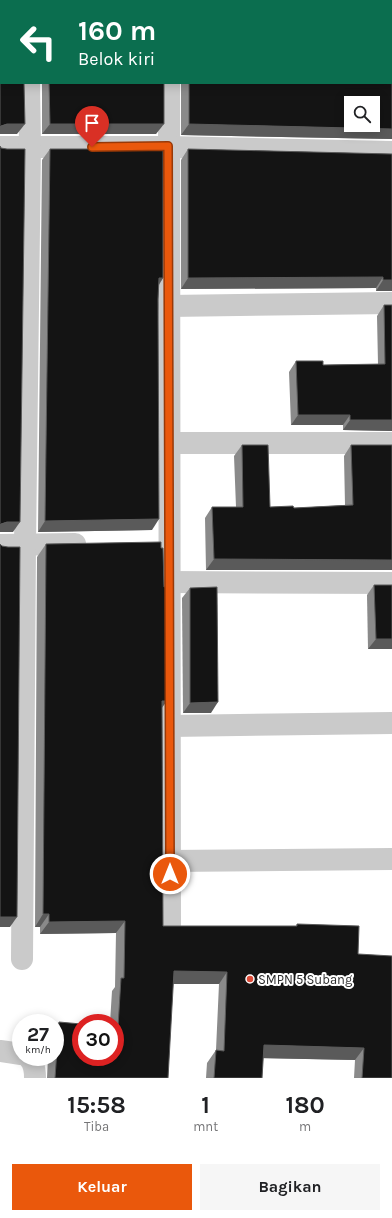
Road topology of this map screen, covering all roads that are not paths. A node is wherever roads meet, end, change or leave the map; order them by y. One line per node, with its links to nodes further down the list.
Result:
1 (29, 84): 5 (street)
2 (169, 84): 3 (street)
3 (168, 146): 5 (street); 6 (street); 8 (street)
4 (0, 147): 5 (street)
5 (30, 148): 13 (street)
6 (392, 152)
7 (392, 304): 8 (street)
8 (169, 306): 9 (street)
9 (168, 443): 10 (street); 14 (street)
10 (392, 443)
11 (97, 544): 13 (street)
12 (0, 545): 13 (street)
13 (25, 545): 21 (street)
14 (169, 582): 15 (street); 17 (street)
15 (392, 583)
16 (392, 723): 17 (street)
17 (170, 726): 19 (street)
18 (392, 860): 19 (street)
19 (170, 861): 20 (street)
20 (170, 925)
21 (22, 958)
22 (0, 1051): 23 (street)
23 (12, 1053)
24 (33, 1066): 25 (street)
25 (35, 1078)

